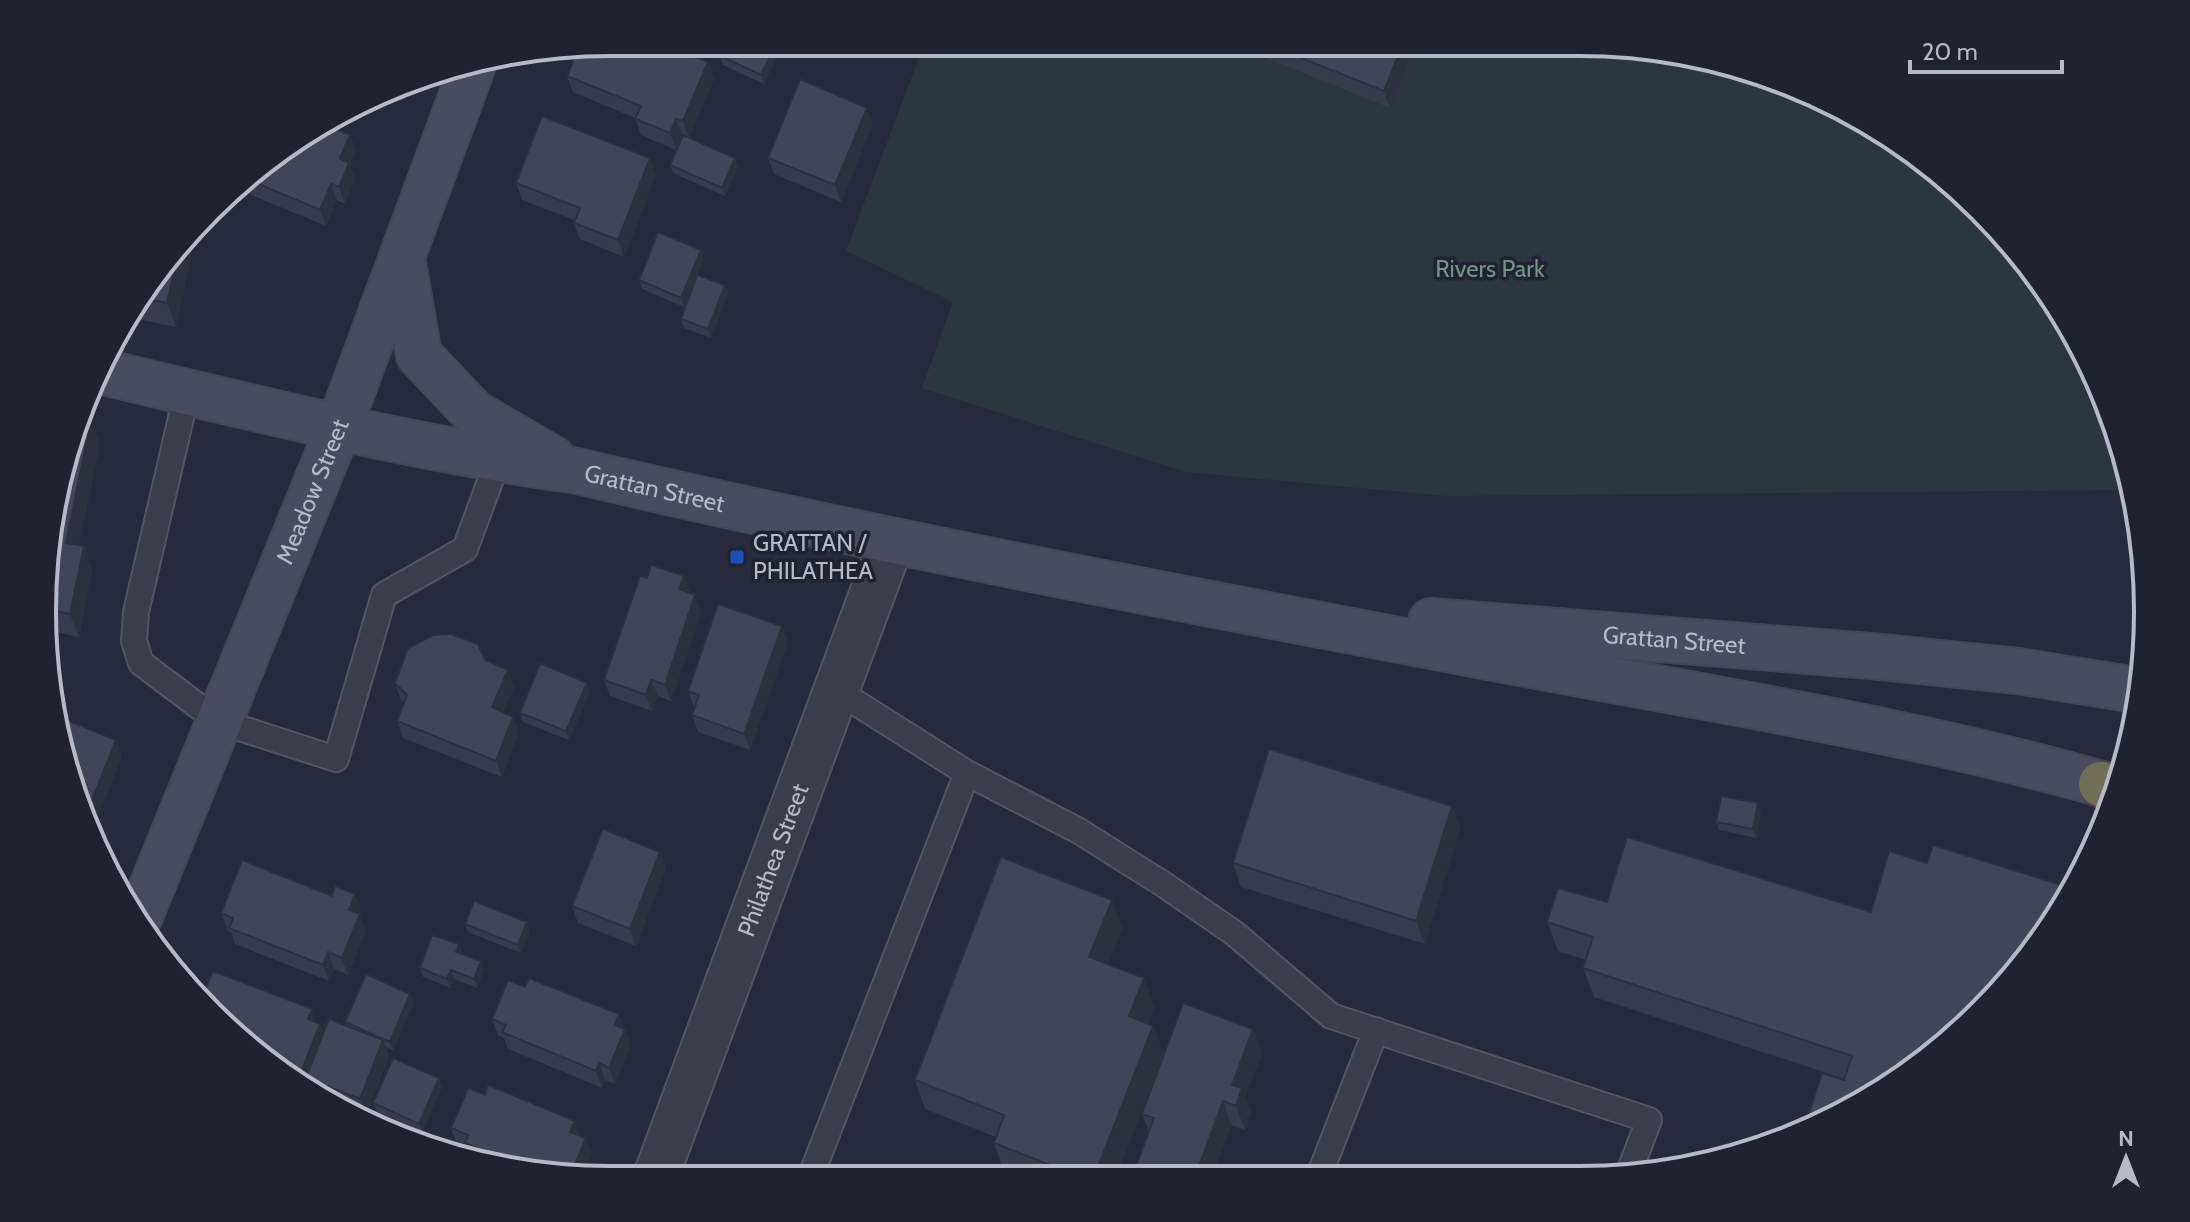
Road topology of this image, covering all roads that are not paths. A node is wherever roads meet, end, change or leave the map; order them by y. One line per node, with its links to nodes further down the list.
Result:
1 (469, 74): 2 (main road, Meadow Street)
2 (402, 254): 5 (main road, Meadow Street); 7 (main road)
3 (110, 374): 4 (main road, Grattan Street)
4 (187, 392): 5 (main road, Grattan Street); 12 (lane)
5 (339, 427): 6 (main road, Grattan Street); 12 (main road, Meadow Street)
6 (498, 460): 7 (main road, Grattan Street); 12 (lane)
7 (573, 470): 8 (main road, Grattan Street)
8 (891, 543): 9 (main road, Grattan Street); 11 (street, Philathea Street)
9 (1205, 603): 10 (main road, Grattan Street); 14 (main road, Grattan Street)
10 (2128, 689)
11 (836, 690): 13 (lane); 18 (street, Philathea Street)
12 (218, 721): 15 (main road, Meadow Street)
13 (967, 773): 16 (lane); 19 (lane)
14 (2106, 786)
15 (143, 908)
16 (1376, 1030): 17 (lane); 20 (lane)
17 (1633, 1163)
18 (660, 1166)
19 (815, 1166)
20 (1323, 1166)

